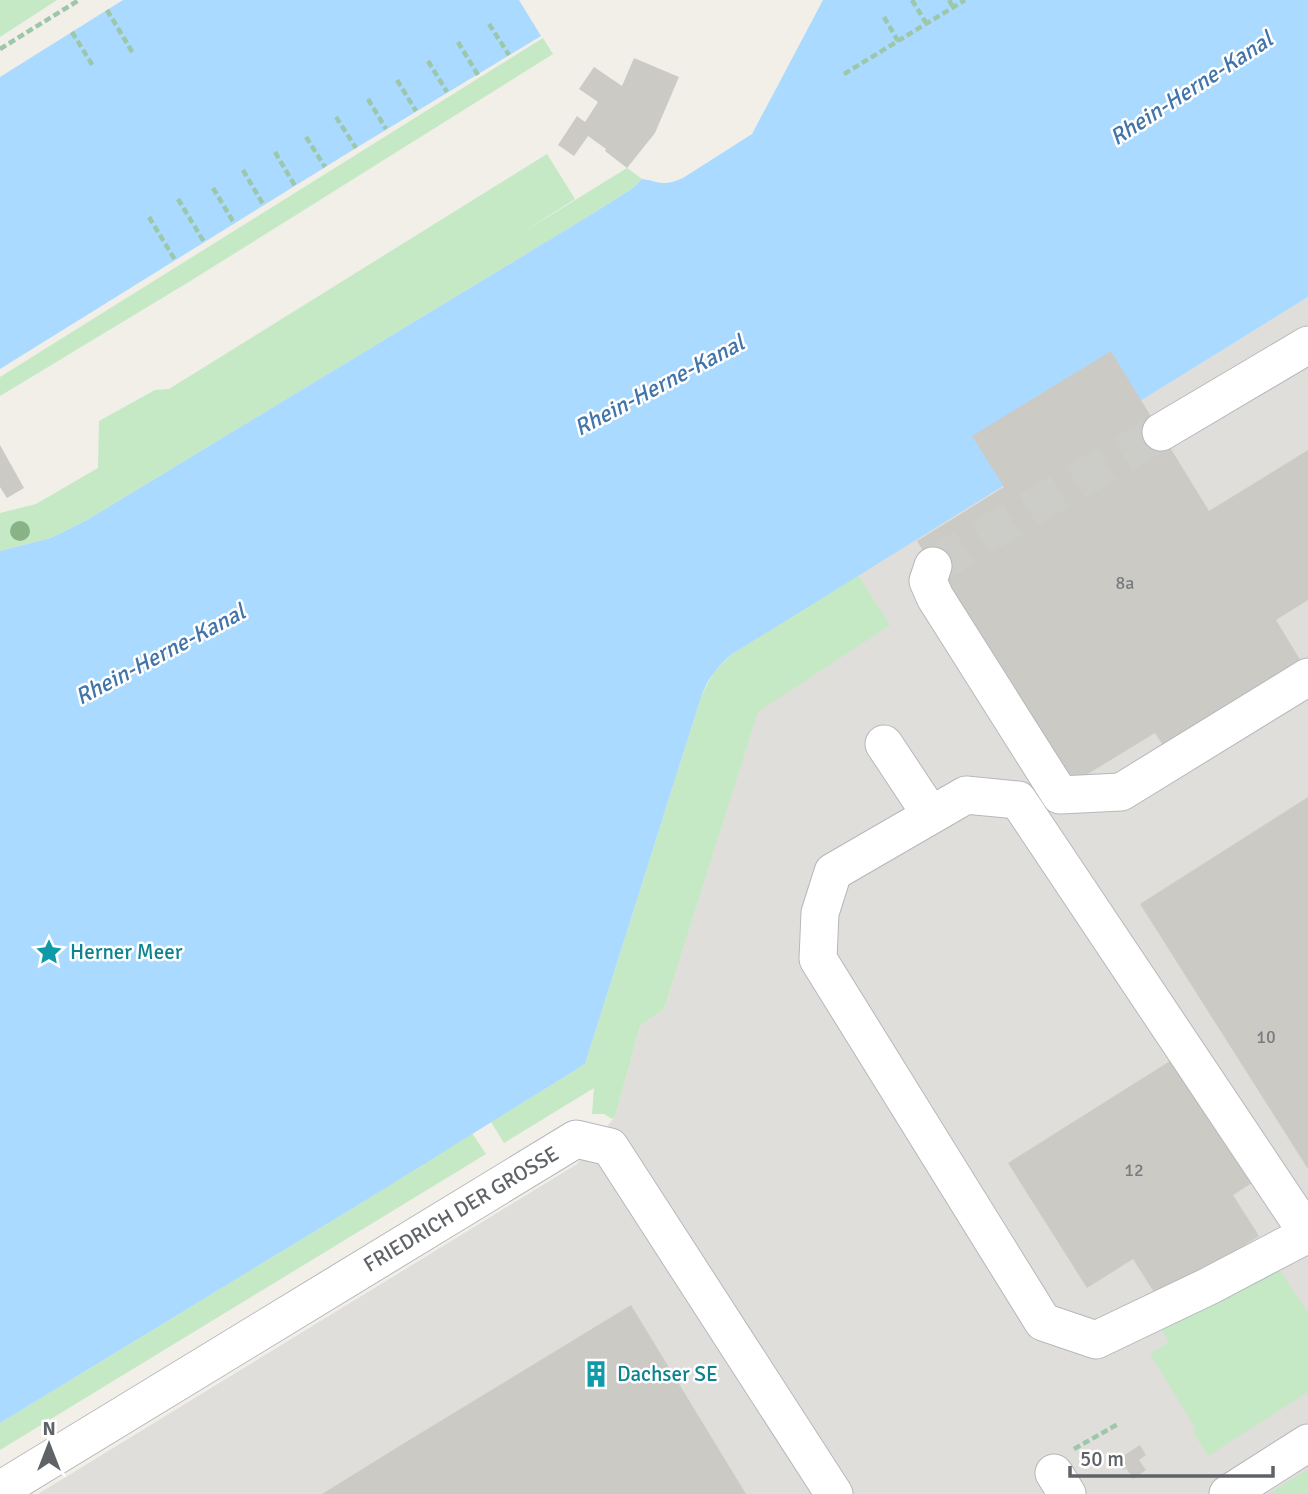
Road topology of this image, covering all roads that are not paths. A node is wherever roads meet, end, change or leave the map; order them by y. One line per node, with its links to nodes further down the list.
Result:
1 (1308, 345): 2 (street)
2 (1161, 432)
3 (933, 566): 4 (street)
4 (1308, 677)
5 (884, 744): 6 (street)
6 (931, 815): 7 (street); 7 (street)
7 (1308, 1234)
8 (1308, 1443): 11 (street)
9 (0, 1490): 10 (street, FRIEDRICH DER GROSSE)
10 (834, 1494)
11 (1228, 1494)

